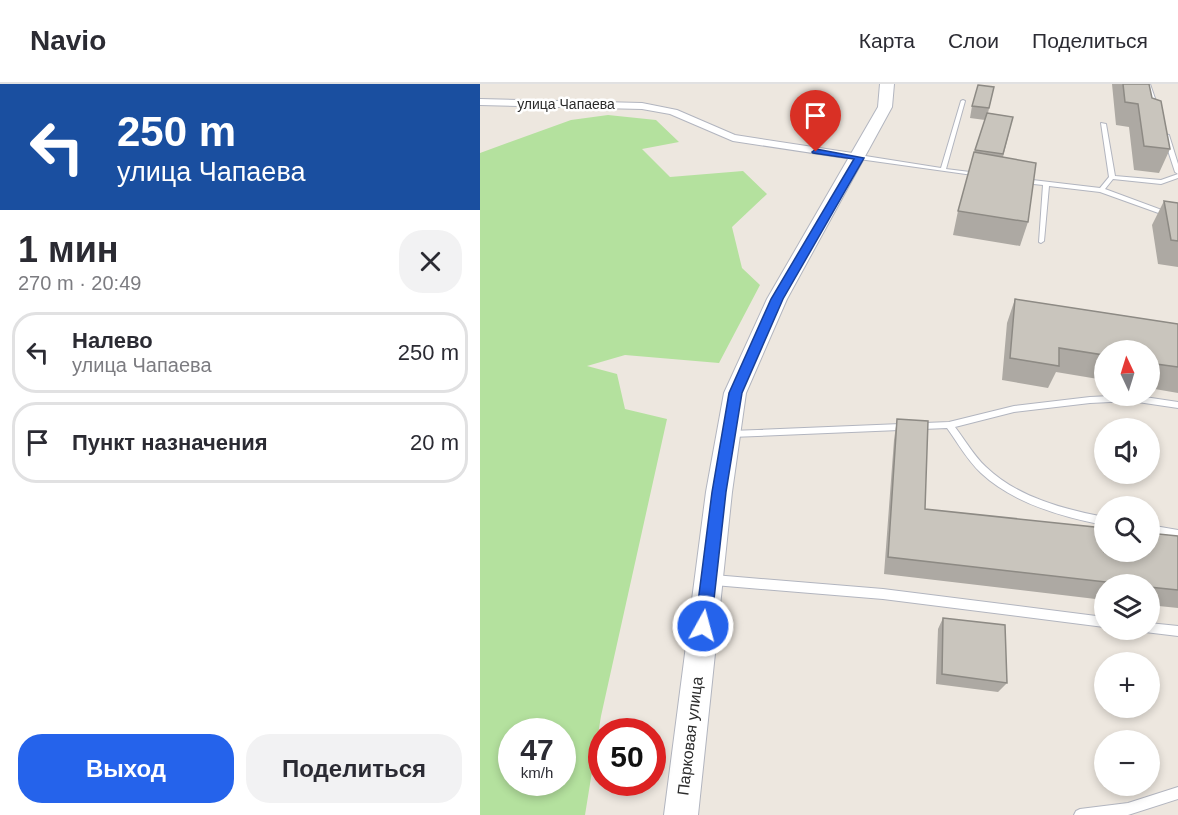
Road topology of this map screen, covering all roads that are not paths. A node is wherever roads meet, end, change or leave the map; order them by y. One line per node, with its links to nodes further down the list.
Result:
1 (887, 84): 8 (main road, Парковая улица)
2 (1149, 84): 5 (lane)
3 (963, 101): 9 (lane)
4 (480, 102): 8 (street, улица Чапаева)
5 (1160, 117)
6 (1103, 124): 13 (lane)
7 (1163, 128): 10 (lane)
8 (859, 158): 9 (lane); 21 (main road, Парковая улица)
9 (943, 170): 11 (lane)
10 (1178, 171)
11 (988, 176)
12 (1178, 176): 13 (lane)
13 (1112, 177): 16 (lane)
14 (1011, 179): 15 (lane)
15 (1046, 184): 16 (lane); 18 (lane)
16 (1101, 190): 17 (lane)
17 (1178, 218)
18 (1041, 241)
19 (1178, 405): 20 (lane)
20 (949, 425): 21 (lane); 22 (lane)
21 (728, 434): 25 (main road, Парковая улица)
22 (1094, 519)
23 (1160, 531): 24 (lane)
24 (1178, 534)
25 (709, 579): 26 (lane); 30 (main road, Парковая улица)
26 (1094, 621)
27 (1160, 629): 28 (lane)
28 (1178, 631)
29 (1178, 793): 31 (lane)
30 (681, 815)
31 (1080, 815)

